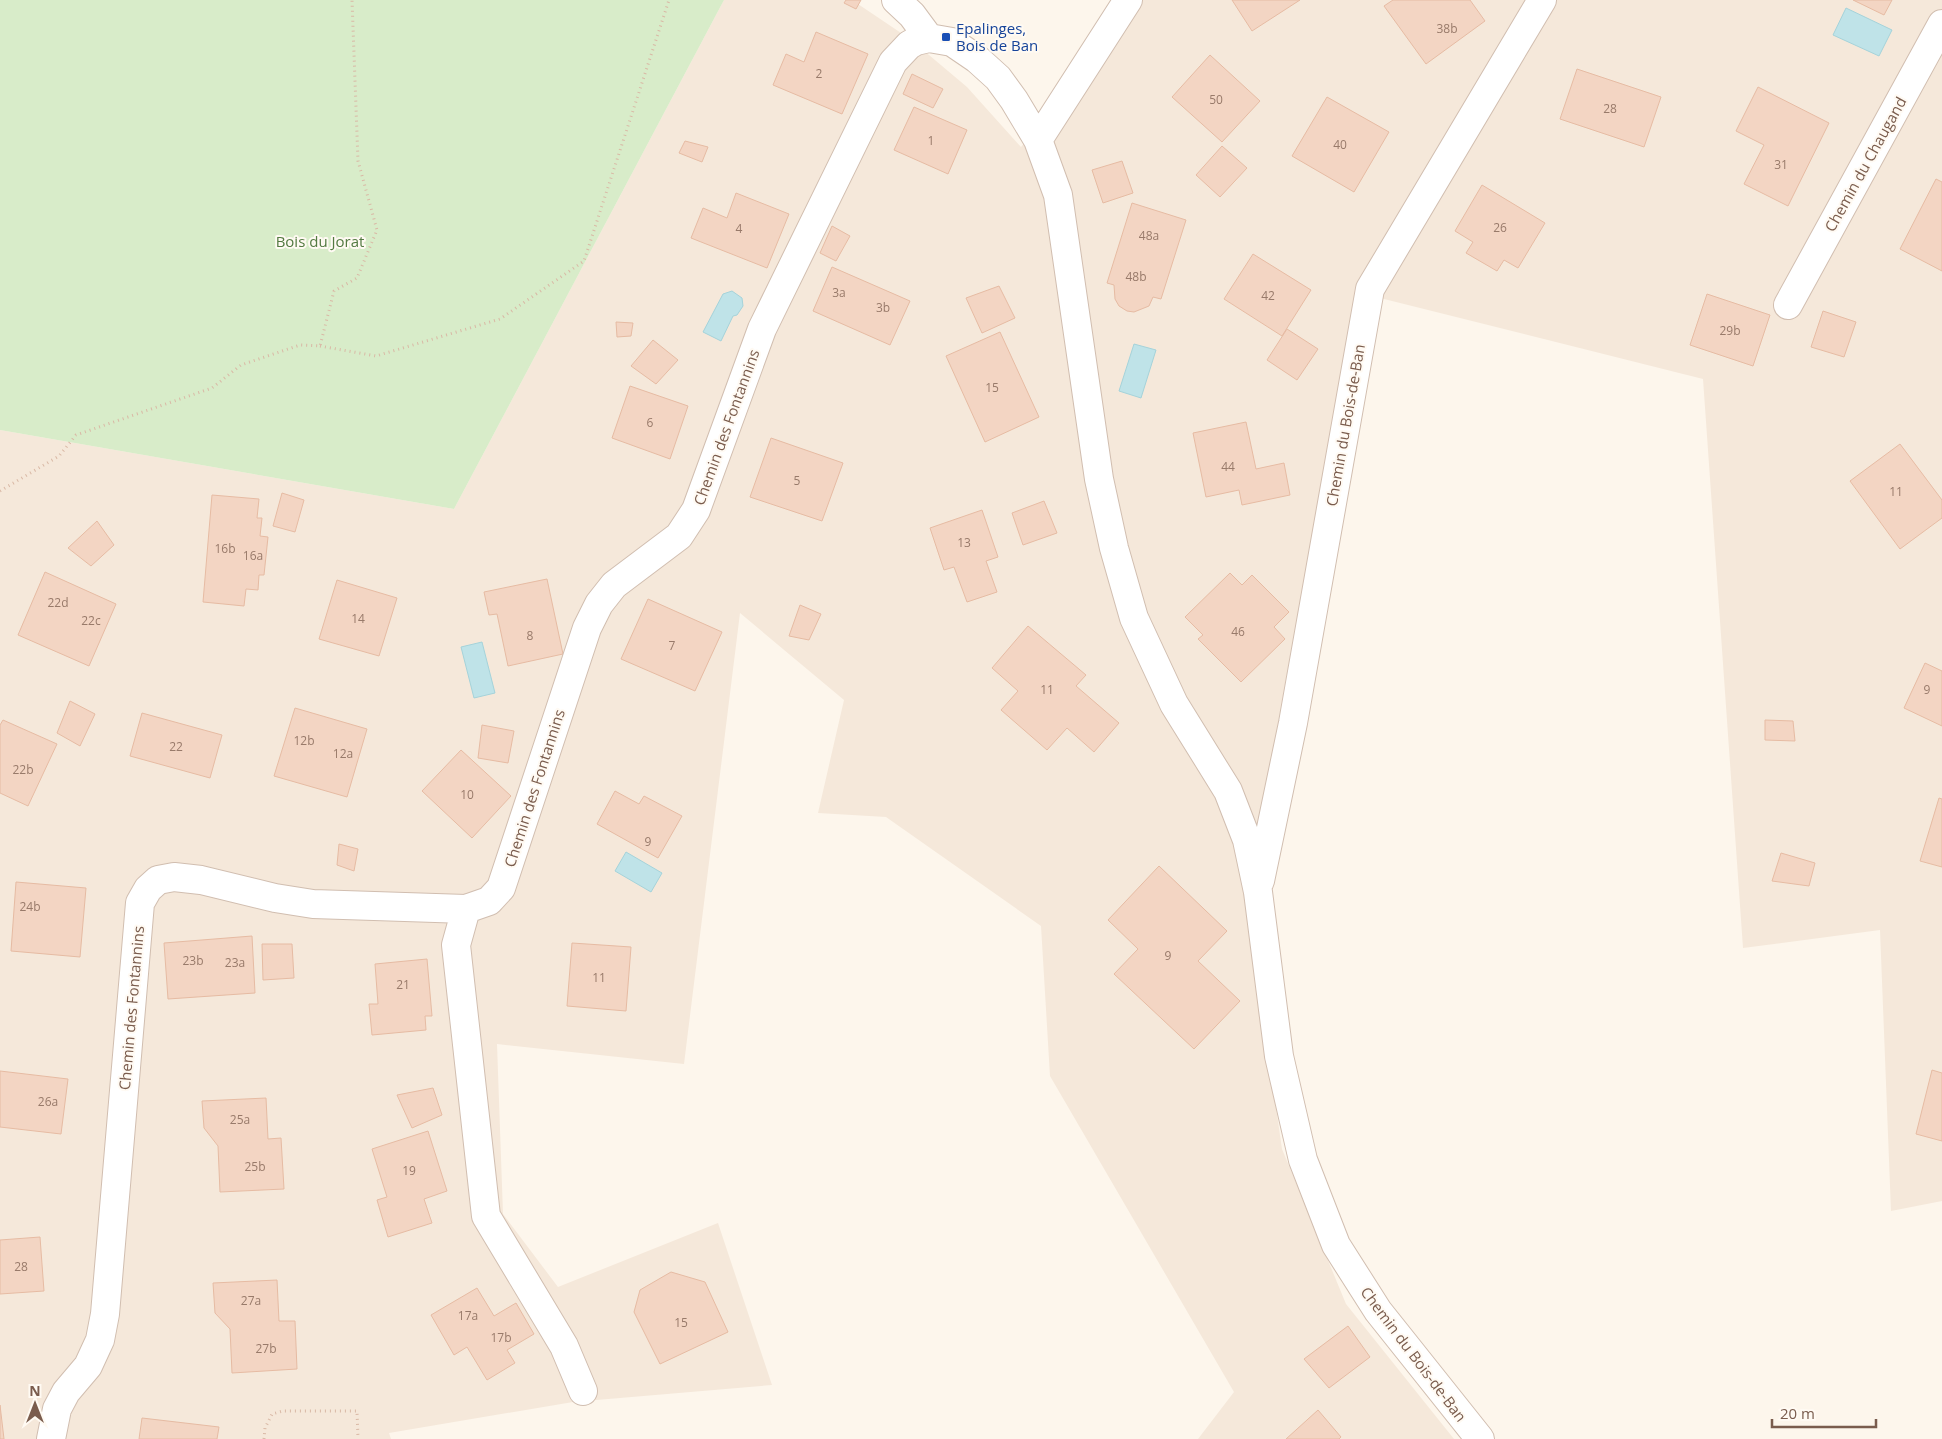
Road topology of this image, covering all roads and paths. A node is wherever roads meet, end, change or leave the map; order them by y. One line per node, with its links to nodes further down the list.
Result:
1 (352, 0): 10 (path)
2 (669, 0): 10 (path)
3 (896, 0): 7 (street)
4 (1128, 0): 8 (street)
5 (1542, 0): 12 (street, Chemin du Bois-de-Ban)
6 (1942, 24): 9 (street, Chemin du Chaugand)
7 (929, 38): 8 (street, Chemin du Bois-de-Ban); 13 (street, Chemin des Fontannins)
8 (1038, 140): 12 (street, Chemin du Bois-de-Ban)
9 (1788, 305)
10 (320, 346): 11 (path)
11 (0, 491)
12 (1258, 892): 18 (street, Chemin du Bois-de-Ban)
13 (466, 910): 14 (street); 16 (street, Chemin des Fontannins)
14 (583, 1391)
15 (358, 1438): 17 (path)
16 (51, 1439)
17 (264, 1439)
18 (1480, 1439)

